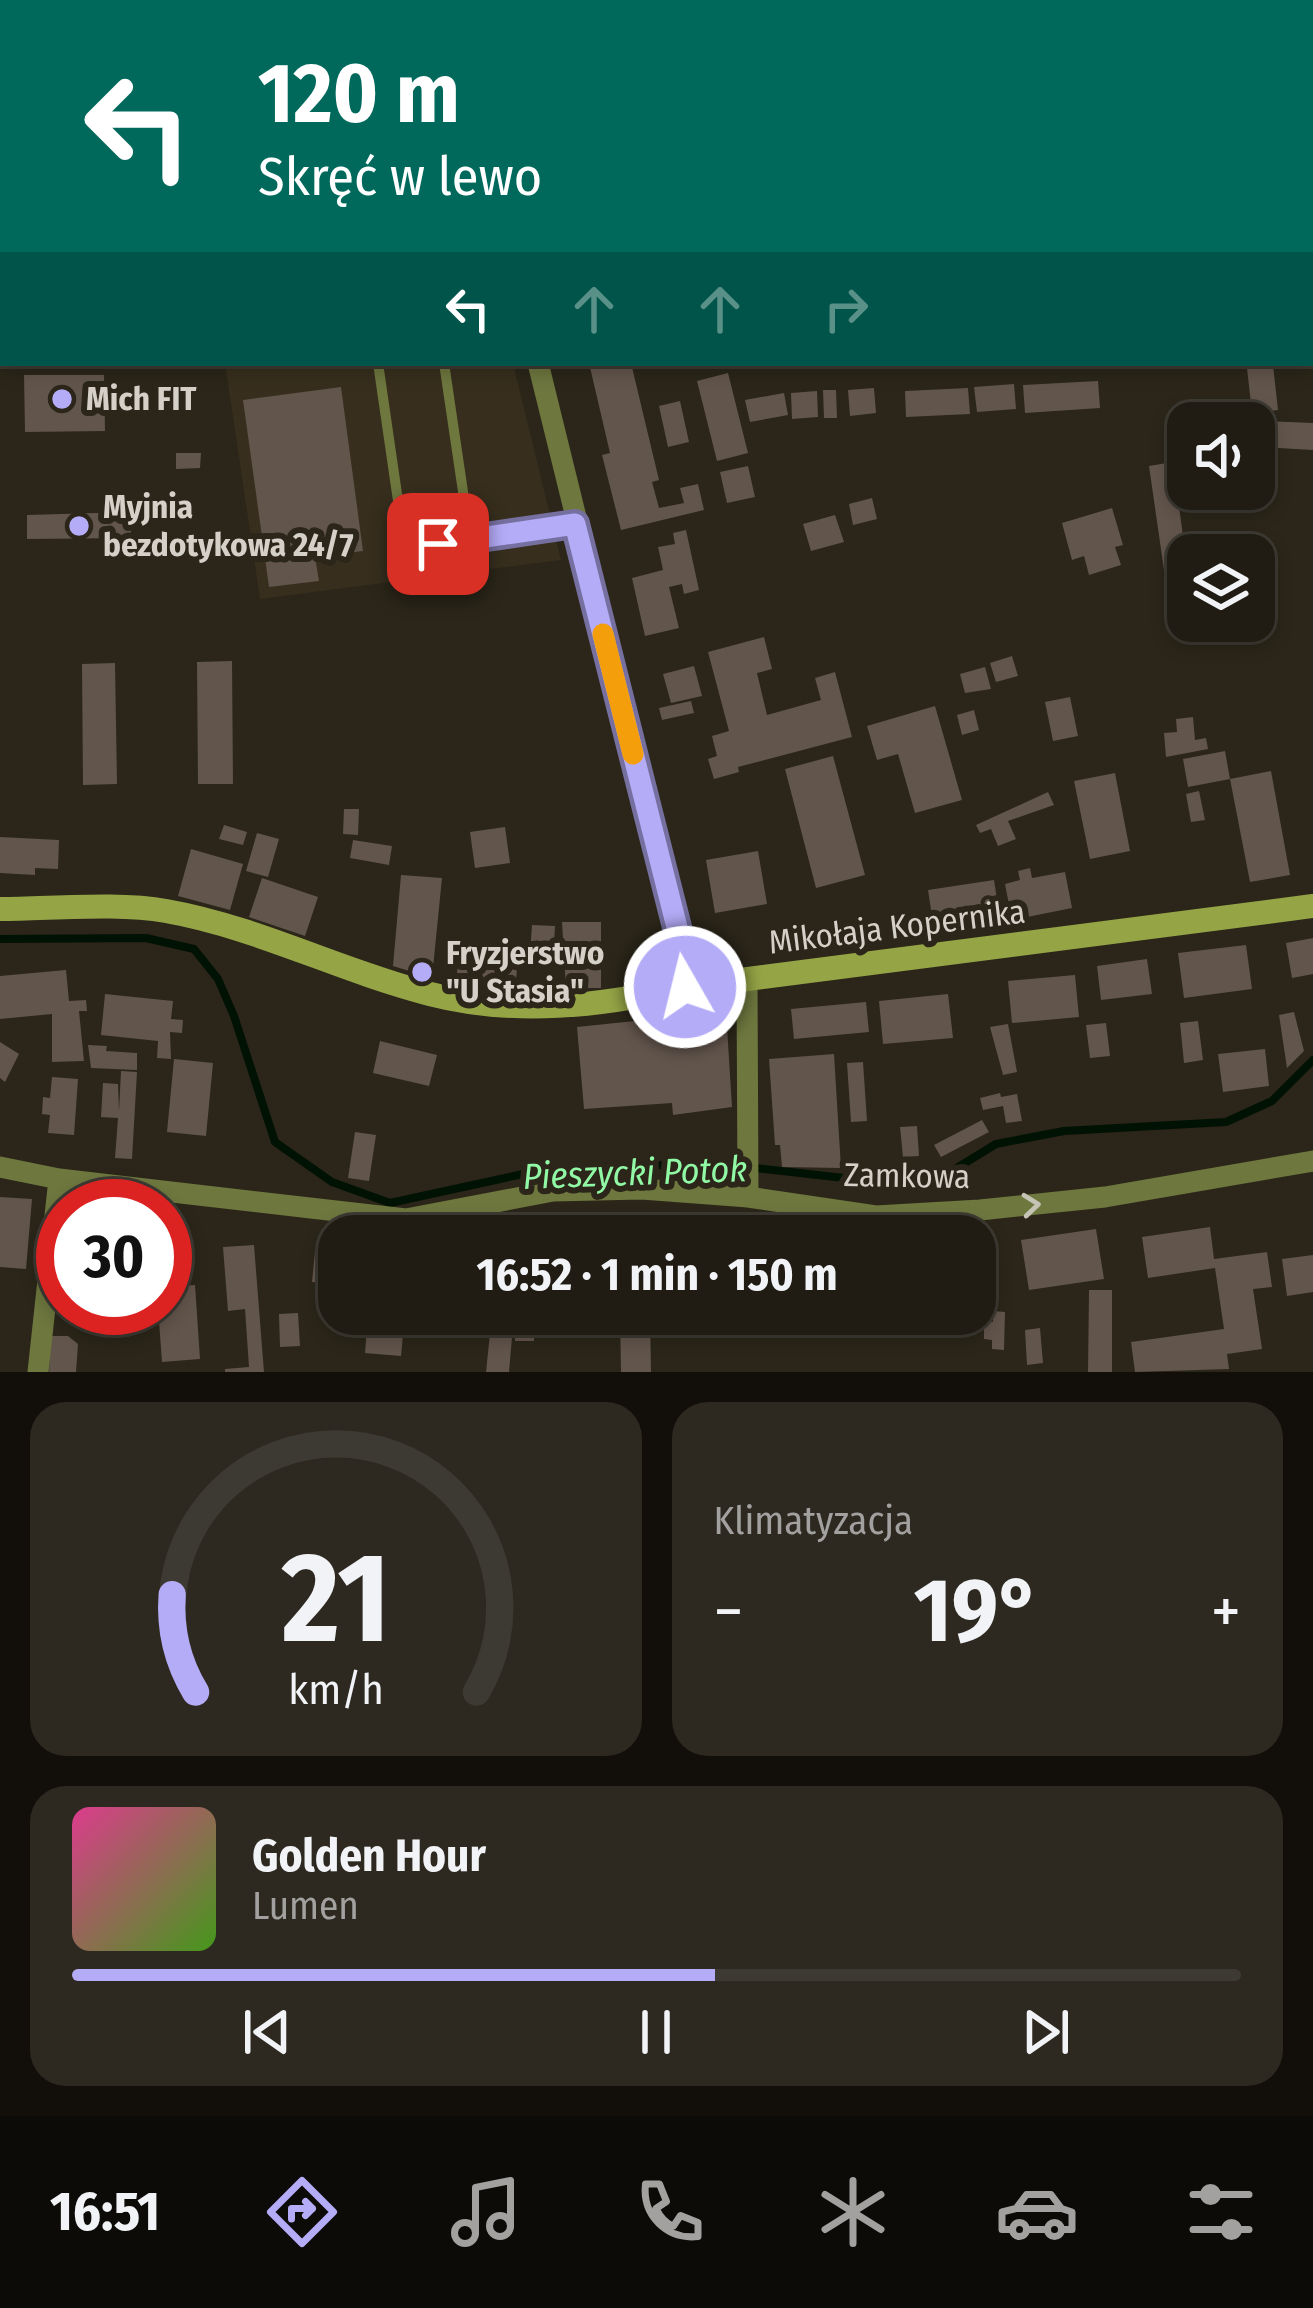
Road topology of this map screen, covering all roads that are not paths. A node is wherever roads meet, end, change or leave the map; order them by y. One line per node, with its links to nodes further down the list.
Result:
1 (378, 366): 5 (lane)
2 (444, 366): 5 (lane)
3 (539, 366): 4 (street)
4 (575, 524): 5 (lane); 9 (street)
5 (470, 539)
6 (1313, 906): 8 (street, Mikołaja Kopernika)
7 (0, 909): 9 (street, Mikołaja Kopernika)
8 (747, 979): 9 (street, Mikołaja Kopernika); 13 (street)
9 (685, 987)
10 (1313, 1161): 13 (street, Zamkowa, one-way to 10)
11 (0, 1167): 12 (street, Zamkowa)
12 (59, 1179)
13 (748, 1190): 14 (street, Zamkowa)
14 (192, 1194)
15 (42, 1335): 16 (street)
16 (38, 1372)

